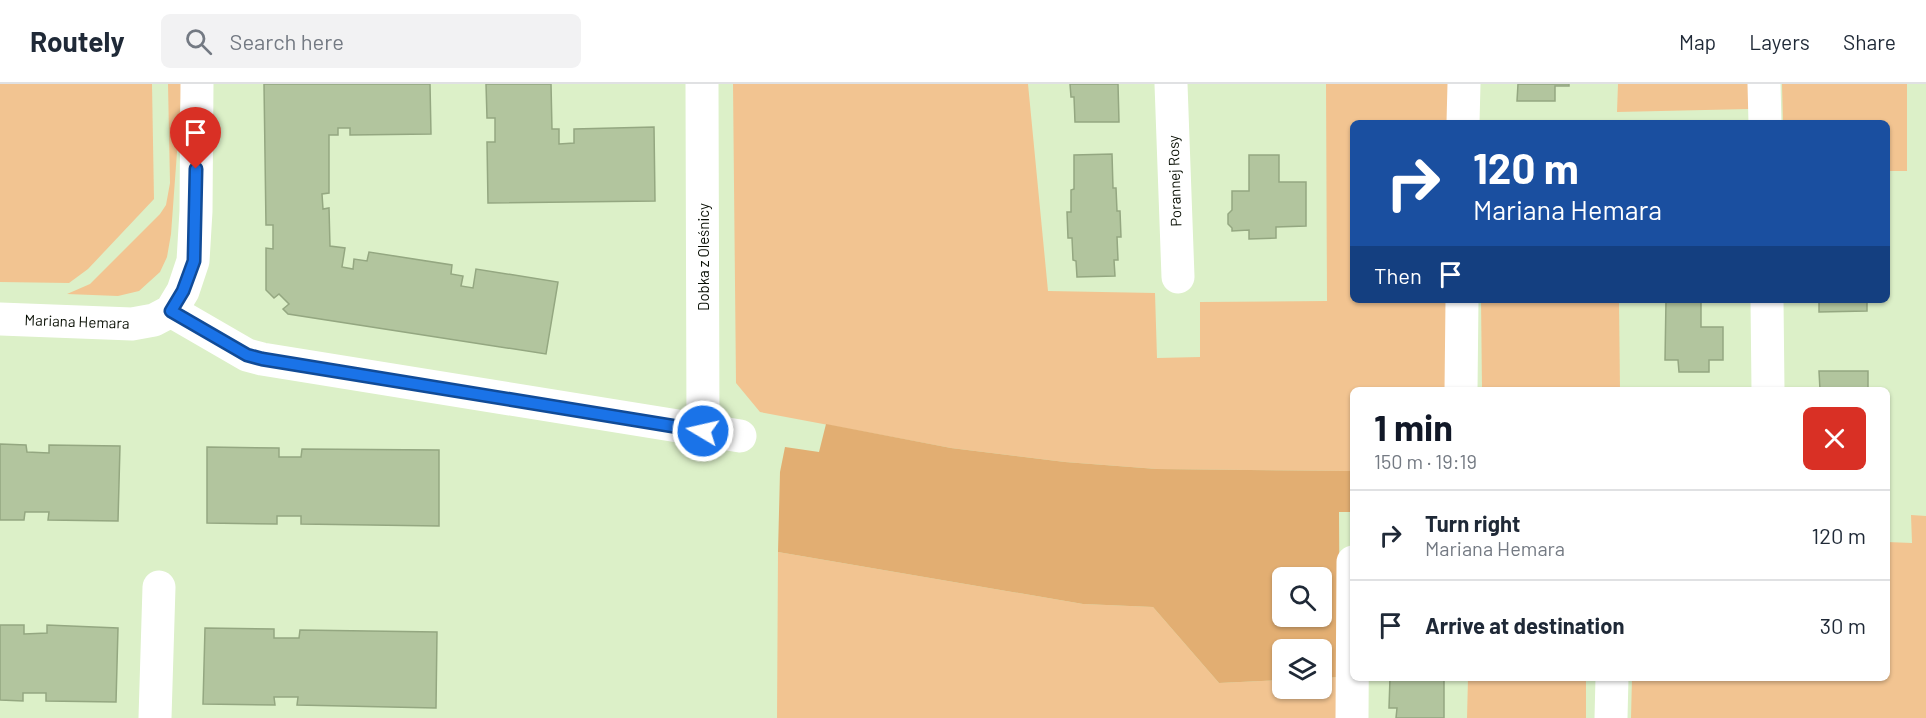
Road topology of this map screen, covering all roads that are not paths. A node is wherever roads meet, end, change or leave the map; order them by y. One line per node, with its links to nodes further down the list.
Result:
1 (197, 84): 11 (street)
2 (702, 84): 15 (street, Dobka z Oleśnicy)
3 (1171, 84): 8 (street, Porannej Rosy)
4 (1464, 84): 6 (street)
5 (1764, 84): 7 (street)
6 (1463, 120)
7 (1765, 120)
8 (1178, 278)
9 (1462, 303): 13 (street)
10 (1767, 303): 14 (street)
11 (171, 311): 12 (street, Mariana Hemara); 15 (street)
12 (0, 319)
13 (1461, 387)
14 (1768, 387)
15 (703, 431): 16 (street)
16 (740, 436)
17 (159, 587): 20 (street)
18 (1352, 681): 21 (street)
19 (1612, 681): 22 (street)
20 (155, 718)
21 (1352, 718)
22 (1611, 718)

